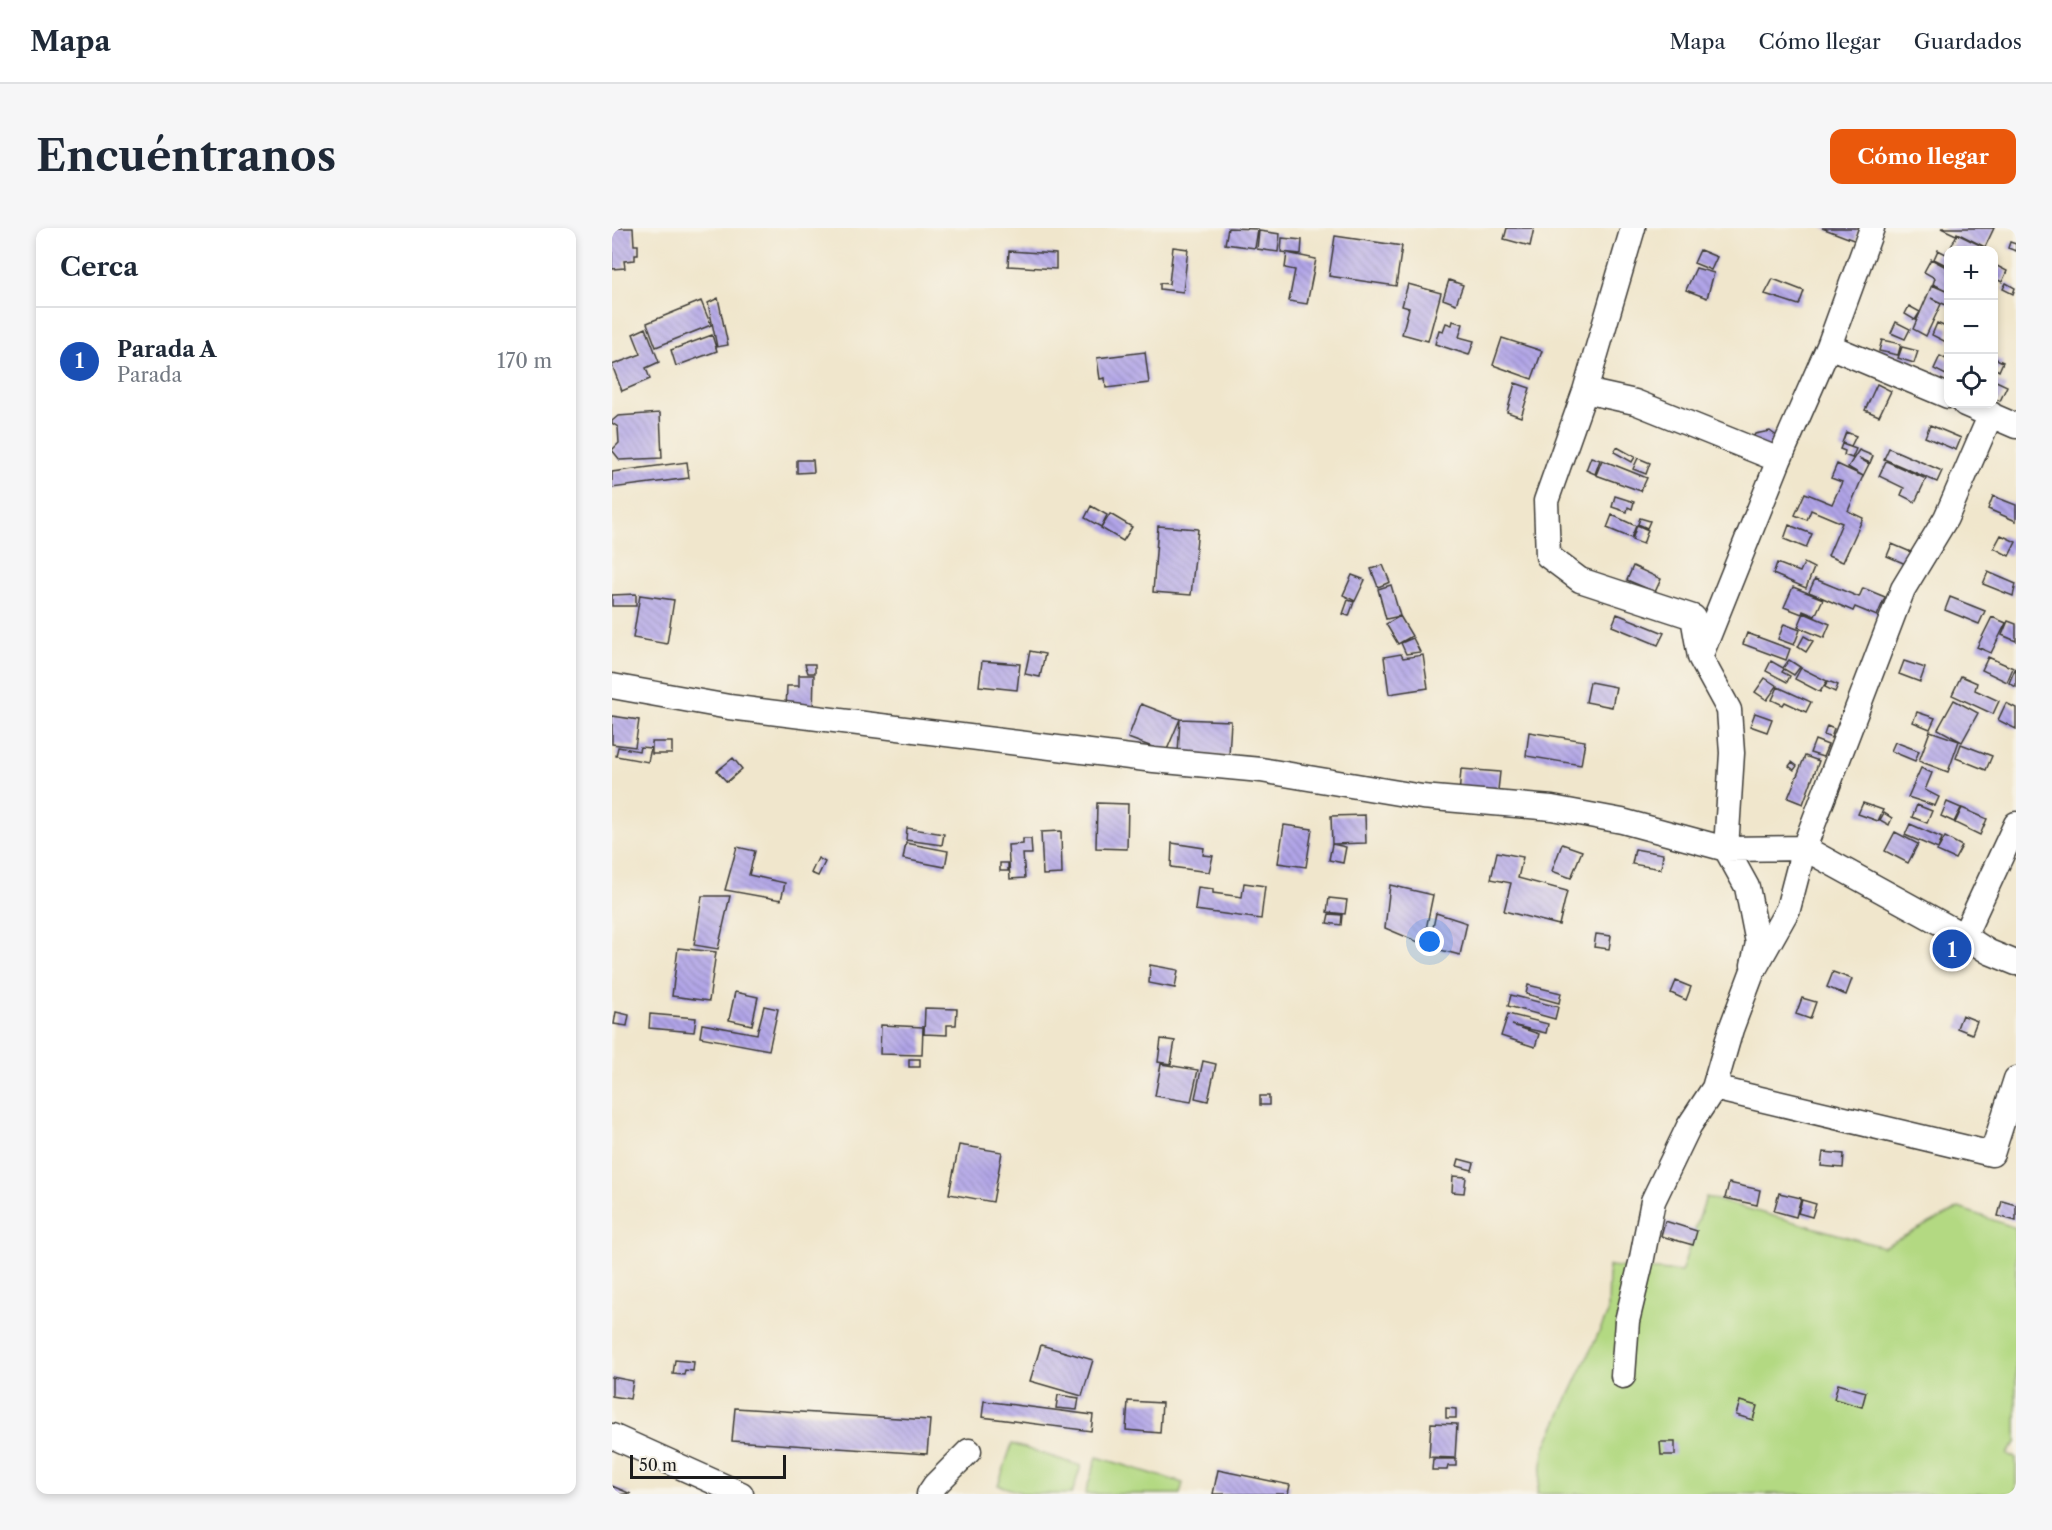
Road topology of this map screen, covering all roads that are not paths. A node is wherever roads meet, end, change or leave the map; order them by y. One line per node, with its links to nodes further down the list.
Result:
1 (1633, 228): 4 (street)
2 (1872, 228): 3 (street)
3 (1828, 346): 5 (street); 9 (street)
4 (1585, 391): 9 (street); 10 (street)
5 (1944, 394)
6 (1975, 408): 7 (street)
7 (1991, 414): 8 (street); 13 (street)
8 (2016, 426)
9 (1779, 460): 10 (street)
10 (1700, 657): 14 (street)
11 (612, 686): 14 (street)
12 (2016, 824): 15 (street)
13 (1804, 848): 14 (street); 15 (street); 17 (street)
14 (1726, 849): 17 (street)
15 (1964, 936): 16 (street)
16 (2016, 963)
17 (1752, 974): 19 (street)
18 (2016, 1079): 19 (street)
19 (1714, 1088): 20 (street)
20 (1623, 1376)
21 (612, 1436): 23 (street)
22 (969, 1451): 24 (street)
23 (741, 1494)
24 (929, 1494)

